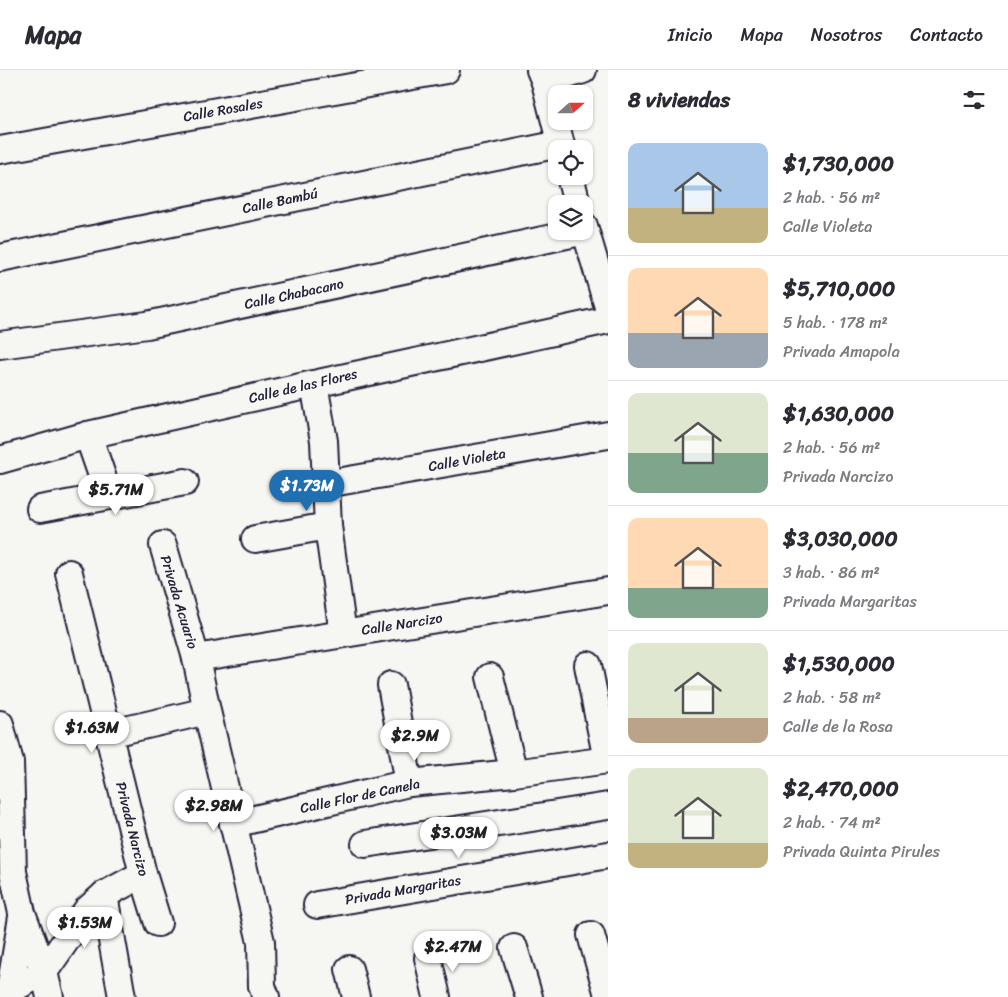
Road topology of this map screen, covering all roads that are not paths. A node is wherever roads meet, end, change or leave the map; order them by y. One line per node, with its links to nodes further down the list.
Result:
1 (446, 70): 6 (street, Calle Rosales)
2 (583, 70): 3 (street)
3 (542, 76): 4 (street)
4 (559, 140)
5 (548, 149): 9 (street, Calle Bambú)
6 (0, 150)
7 (548, 237): 12 (street, Calle Chabacano)
8 (587, 240): 10 (street)
9 (0, 258)
10 (608, 307)
11 (608, 320): 13 (street, Calle de las Flores)
12 (0, 345)
13 (314, 384): 14 (street, Calle de las Flores); 18 (street)
14 (88, 435): 16 (street, Calle de las Flores); 19 (street)
15 (608, 435): 18 (street, Calle Violeta)
16 (0, 460)
17 (185, 482): 19 (street)
18 (326, 484): 21 (street)
19 (109, 496): 20 (street)
20 (40, 509)
21 (328, 526): 22 (street); 26 (street)
22 (255, 539)
23 (162, 545): 27 (street, Privada Acuario)
24 (70, 573): 33 (street, Privada Narcizo)
25 (608, 591): 26 (street, Calle Narcizo)
26 (343, 634): 27 (street, Calle Narcizo)
27 (196, 658): 31 (street)
28 (588, 665): 34 (street)
29 (490, 677): 35 (street)
30 (391, 685): 36 (street)
31 (207, 711): 33 (street); 38 (street)
32 (0, 724): 44 (street)
33 (108, 734): 41 (street, Privada Narcizo)
34 (608, 760): 35 (street, Calle Flor de Canela)
35 (514, 773): 36 (street, Calle Flor de Canela)
36 (409, 783): 38 (street, Calle Flor de Canela)
37 (608, 806): 39 (street)
38 (233, 824): 55 (street)
39 (365, 844)
40 (608, 855): 43 (street, Privada Margaritas)
41 (143, 874): 42 (street); 45 (street, Privada Narcizo)
42 (104, 895): 50 (street); 54 (street)
43 (317, 904)
44 (22, 913): 50 (street); 51 (street)
45 (158, 923)
46 (591, 935): 52 (street)
47 (514, 948): 58 (street)
48 (428, 958): 57 (street)
49 (350, 969): 56 (street)
50 (44, 972): 51 (street); 53 (street)
51 (7, 994)
52 (608, 995)
53 (50, 997)
54 (122, 997)
55 (266, 997)
56 (356, 997)
57 (437, 997)
58 (529, 997)

